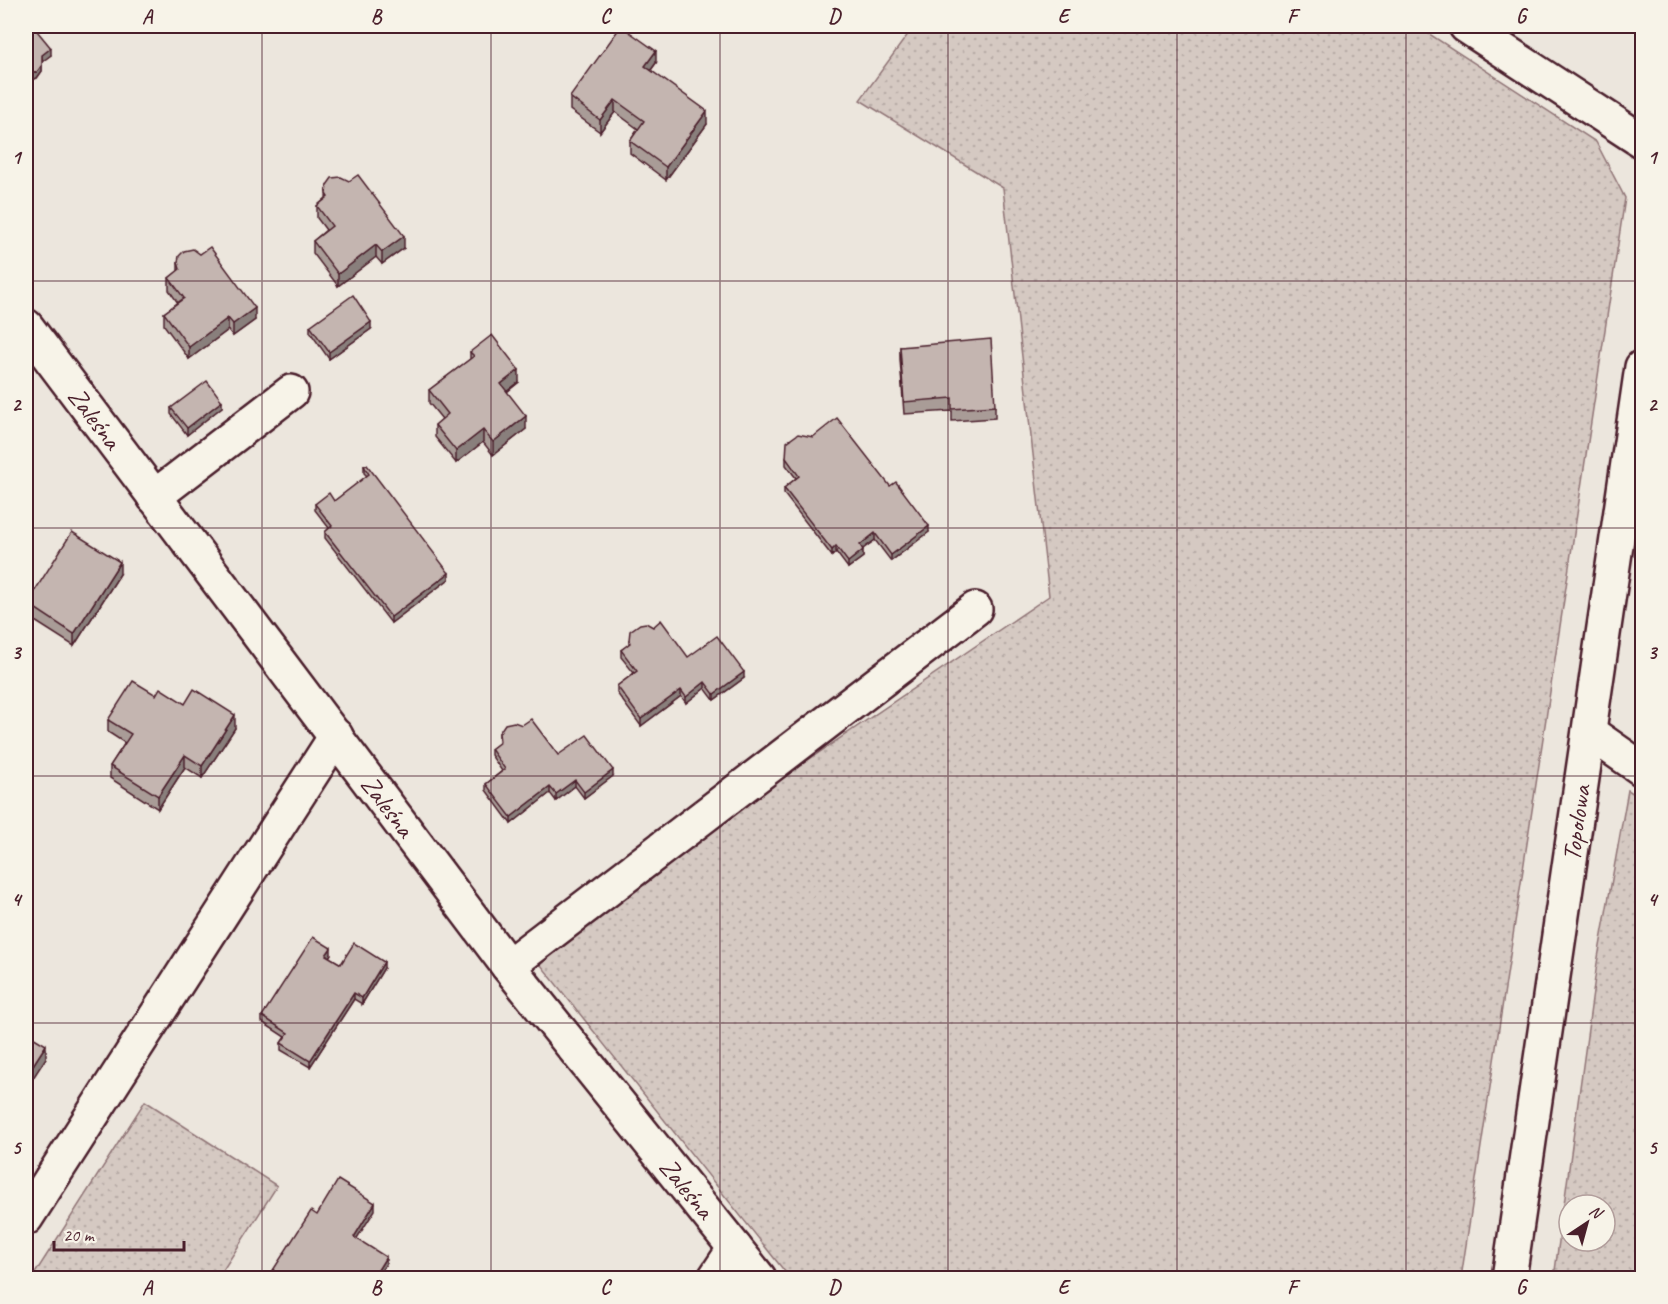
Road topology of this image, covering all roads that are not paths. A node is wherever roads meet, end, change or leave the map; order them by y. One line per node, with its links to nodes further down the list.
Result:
1 (1466, 26): 2 (street)
2 (1642, 141)
3 (26, 326): 6 (street, Zaleśna)
4 (1642, 367): 8 (street, Topolowa)
5 (291, 392): 6 (street)
6 (154, 497): 9 (street, Zaleśna)
7 (975, 609): 11 (street)
8 (1589, 732): 10 (street); 16 (street, Topolowa)
9 (336, 736): 11 (street, Zaleśna); 12 (street)
10 (1642, 769)
11 (508, 966): 13 (street, Zaleśna)
12 (26, 1218)
13 (735, 1248): 14 (street); 15 (street, Zaleśna)
14 (715, 1278)
15 (759, 1278)
16 (1509, 1278)

